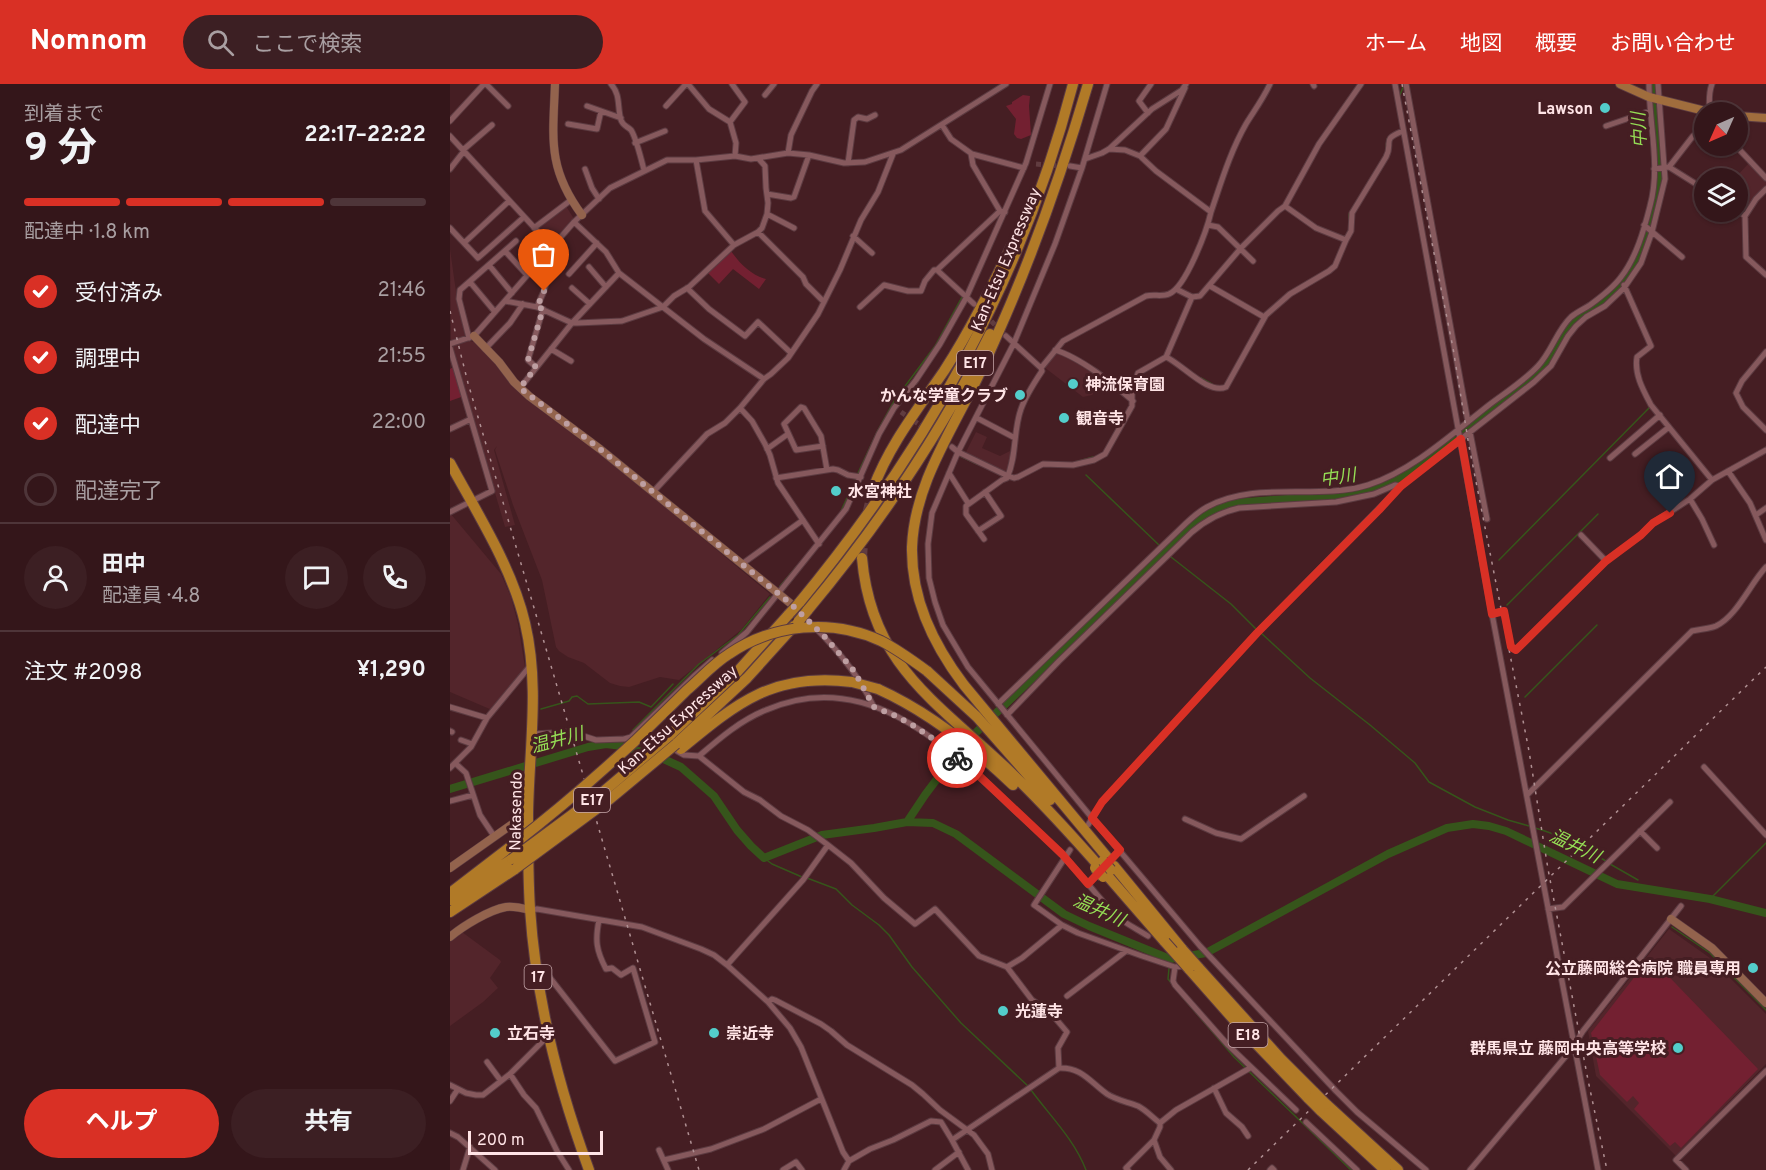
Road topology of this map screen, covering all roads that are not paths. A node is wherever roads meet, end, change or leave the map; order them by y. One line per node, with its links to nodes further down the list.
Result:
1 (485, 84): 27 (street); 39 (street)
2 (555, 84): 77 (street)
3 (611, 84): 37 (street)
4 (687, 84): 29 (street); 40 (street)
5 (732, 84): 40 (street)
6 (774, 84): 24 (street)
7 (817, 84): 23 (street)
8 (1006, 84): 43 (street)
9 (1050, 84): 64 (street)
10 (1073, 84): 30 (highway, Kan-Etsu Expressway / E17)
11 (1086, 84): 208 (highway, Kan-Etsu Expressway / E17); 245 (highway)
12 (1107, 84): 60 (street)
13 (1151, 84): 34 (street)
14 (1186, 84): 34 (street); 57 (street)
15 (1270, 84): 82 (street)
16 (1361, 84): 79 (street)
17 (1395, 84): 46 (street)
18 (1406, 84): 159 (street)
19 (1620, 84): 25 (main road)
20 (1649, 84): 25 (street)
21 (1658, 84): 25 (street)
22 (1712, 84): 26 (street)
23 (812, 87): 52 (street)
24 (765, 95)
25 (1655, 99): 31 (main road); 33 (street); 66 (street)
26 (1710, 102)
27 (508, 106)
28 (587, 106): 32 (street)
29 (666, 106)
30 (1067, 107): 184 (highway); 208 (highway, Kan-Etsu Expressway / E17)
31 (1694, 108)
32 (601, 111): 37 (street); 41 (street)
33 (1650, 111): 44 (street); 70 (street)
34 (1148, 113): 50 (street)
35 (875, 115): 62 (street)
36 (1748, 117): 38 (main road)
37 (621, 118): 49 (street)
38 (1766, 118)
39 (450, 121)
40 (730, 122): 56 (street)
41 (568, 124)
42 (492, 125): 51 (street)
43 (942, 125): 53 (street); 54 (street)
44 (1606, 126)
45 (665, 131): 49 (street)
46 (1402, 131): 96 (street); 162 (street)
47 (1694, 135): 66 (street)
48 (450, 136): 51 (street)
49 (635, 143): 71 (street)
50 (1109, 149): 57 (street); 60 (street)
51 (464, 150): 68 (street); 78 (street)
52 (788, 153): 55 (street); 59 (street)
53 (893, 154): 62 (street); 95 (street)
54 (971, 154): 64 (street); 81 (street)
55 (809, 155): 62 (street); 75 (street)
56 (735, 156): 59 (street); 61 (street)
57 (1140, 156): 82 (street)
58 (1745, 156): 72 (street)
59 (758, 158): 75 (street)
60 (1084, 159): 67 (street)
61 (696, 160): 71 (street); 100 (street)
62 (848, 164)
63 (1036, 164): 64 (street)
64 (1025, 166): 81 (street)
65 (1070, 166): 67 (street)
66 (1667, 167): 70 (street); 73 (street); 94 (street)
67 (1082, 168): 138 (street)
68 (450, 169)
69 (585, 169): 76 (street)
70 (1654, 169): 89 (street)
71 (645, 170): 76 (street)
72 (1766, 178)
73 (1694, 183)
74 (1766, 189): 80 (street)
75 (767, 194): 84 (street)
76 (598, 199): 83 (street)
77 (571, 200): 83 (street); 91 (street)
78 (509, 201): 85 (street); 98 (street)
79 (1285, 206): 96 (street); 102 (street)
80 (1748, 211)
81 (1003, 212): 109 (street); 123 (street)
82 (1210, 212): 88 (street)
83 (582, 214): 86 (street)
84 (767, 214): 92 (street); 93 (street)
85 (524, 217): 91 (street); 98 (street)
86 (574, 222): 99 (street); 101 (street)
87 (1745, 222): 112 (street)
88 (1208, 225): 102 (street); 121 (street)
89 (1644, 225): 94 (street); 114 (street)
90 (450, 228): 98 (street)
91 (534, 228): 101 (street)
92 (794, 228)
93 (758, 232): 100 (street); 126 (street)
94 (1652, 232): 105 (street); 120 (street)
95 (854, 236): 104 (street); 126 (street)
96 (1346, 240): 134 (street)
97 (516, 241): 103 (street)
98 (464, 243)
99 (597, 243): 110 (street); 111 (street)
100 (734, 245): 119 (street)
101 (554, 246): 113 (street); 132 (street)
102 (1240, 248): 106 (street); 116 (street)
103 (505, 251): 107 (street); 113 (street)
104 (872, 253)
105 (1682, 257)
106 (1253, 261)
107 (489, 265): 115 (street); 122 (street)
108 (589, 267): 117 (street)
109 (937, 270): 123 (street); 131 (street)
110 (619, 273): 117 (street); 130 (street)
111 (569, 274)
112 (1766, 274)
113 (527, 275): 122 (street)
114 (1621, 276): 120 (street); 159 (street)
115 (470, 282): 133 (street); 137 (street)
116 (1210, 286): 124 (street); 134 (street)
117 (606, 287): 128 (street)
118 (572, 288): 128 (street)
119 (687, 288): 130 (street); 144 (street)
120 (1624, 288): 156 (street); 164 (street)
121 (1176, 289): 124 (street); 142 (street)
122 (512, 292): 125 (street)
123 (966, 297): 129 (street); 154 (street)
124 (1192, 297): 145 (street)
125 (505, 301): 127 (street); 133 (street)
126 (824, 302): 144 (street)
127 (523, 304): 132 (street); 140 (street)
128 (590, 304): 135 (street)
129 (974, 304)
130 (663, 307): 135 (street); 150 (street)
131 (860, 307)
132 (540, 308): 135 (street); 148 (street)
133 (495, 312): 137 (street)
134 (1264, 317): 145 (street)
135 (572, 322): 141 (street)
136 (1006, 336): 138 (street)
137 (471, 337): 139 (street); 140 (street)
138 (1014, 343): 149 (street); 158 (street)
139 (450, 346): 147 (street)
140 (485, 349): 151 (street)
141 (550, 349): 146 (street); 148 (street)
142 (1055, 350): 149 (street); 152 (street)
143 (1766, 352): 163 (street)
144 (791, 353): 150 (street)
145 (1166, 357): 152 (street)
146 (571, 361)
147 (453, 367): 157 (street)
148 (536, 367): 151 (street)
149 (1041, 368): 166 (street)
150 (764, 379): 153 (street)
151 (520, 388): 185 (street)
152 (1133, 401): 180 (street)
153 (740, 408): 170 (street); 185 (street)
154 (894, 408): 155 (street); 179 (street)
155 (902, 412)
156 (1660, 415): 160 (street); 174 (street)
157 (471, 418): 161 (street); 188 (street)
158 (977, 418): 166 (street); 172 (street)
159 (1468, 422): 162 (street)
160 (1669, 427): 173 (street); 182 (street)
161 (450, 429)
162 (1459, 430): 167 (street); 190 (street)
163 (1766, 430)
164 (1470, 432): 167 (street); 195 (street)
165 (788, 434): 168 (street); 168 (street); 170 (street)
166 (1015, 438): 180 (street)
167 (1461, 439): 183 (street); 210 (street)
168 (823, 446): 176 (street)
169 (952, 447): 172 (street)
170 (767, 449): 181 (street)
171 (1766, 450): 177 (street)
172 (958, 452): 178 (street); 180 (street)
173 (1635, 454)
174 (1610, 458)
175 (450, 463): 188 (highway, Nakasendo / 17)
176 (827, 470): 179 (street); 181 (street)
177 (1728, 471): 182 (street); 194 (street)
178 (949, 473): 189 (street); 213 (street)
179 (858, 476): 201 (street)
180 (1008, 476): 186 (street)
181 (776, 478): 196 (street)
182 (1712, 480): 187 (street)
183 (1401, 486): 192 (street); 233 (street)
184 (873, 489)
185 (653, 492): 205 (street)
186 (985, 492): 189 (street); 197 (street)
187 (1690, 499): 202 (street); 204 (street)
188 (471, 502): 193 (street); 212 (highway, Nakasendo / 17)
189 (968, 503): 197 (street)
190 (1216, 504): 192 (street); 209 (street)
191 (1766, 508): 194 (street)
192 (1223, 511): 211 (street)
193 (450, 512)
194 (1756, 514): 200 (street)
195 (1487, 519)
196 (803, 520): 201 (street); 205 (street)
197 (978, 531): 199 (street)
198 (1581, 535): 204 (street)
199 (984, 539)
200 (1766, 540)
201 (819, 544): 207 (street)
202 (1714, 545)
203 (862, 558): 245 (highway)
204 (1606, 561): 210 (street)
205 (742, 564): 207 (street)
206 (1766, 567): 228 (street)
207 (779, 594): 208 (street); 219 (street)
208 (796, 608): 215 (street); 221 (highway, Kan-Etsu Expressway / E17); 221 (highway, Kan-Etsu Expressway / E17, bridge)
209 (1094, 613): 211 (street); 213 (street)
210 (1492, 614): 228 (street)
211 (1101, 619): 216 (street)
212 (531, 665): 217 (street); 218 (highway, Nakasendo / 17)
213 (998, 705): 216 (street)
214 (450, 707): 217 (street)
215 (874, 707): 223 (street); 244 (street)
216 (1006, 714): 233 (street)
217 (487, 718): 222 (street)
218 (532, 734): 219 (street); 232 (highway, Nakasendo / 17)
219 (631, 737): 223 (street)
220 (461, 740): 222 (street)
221 (675, 743): 243 (highway, Kan-Etsu Expressway / E17, bridge); 243 (highway, Kan-Etsu Expressway / E17, bridge); 245 (highway, bridge)
222 (472, 744): 224 (street)
223 (699, 756): 239 (street)
224 (455, 763): 226 (street); 227 (street)
225 (1704, 767): 237 (street)
226 (450, 768)
227 (473, 794): 230 (street); 238 (street)
228 (1527, 795): 252 (street)
229 (1304, 796): 234 (street)
230 (450, 801)
231 (1670, 802): 236 (street)
232 (528, 813): 238 (street); 253 (highway, Nakasendo / 17)
233 (1092, 818): 235 (street); 242 (street)
234 (1185, 819)
235 (1088, 825)
236 (1640, 831): 240 (street); 252 (street)
237 (1766, 835)
238 (495, 837): 246 (street)
239 (828, 845): 261 (street); 262 (street)
240 (1657, 848)
241 (1070, 850): 244 (street)
242 (1120, 850): 248 (street); 312 (street)
243 (512, 858): 245 (highway, bridge); 249 (highway); 250 (highway, Kan-Etsu Expressway / E17); 254 (highway, Kan-Etsu Expressway / E17)
244 (1065, 858): 248 (street); 257 (street)
245 (1101, 863): 247 (highway, bridge)
246 (450, 868)
247 (1109, 872): 264 (highway, E18, bridge); 264 (highway, E18, bridge)
248 (1088, 884): 258 (street)
249 (450, 893)
250 (450, 900)
251 (1681, 906): 256 (street)
252 (1548, 909): 270 (street)
253 (530, 910): 255 (street); 259 (street); 265 (highway, Nakasendo / 17)
254 (450, 912)
255 (599, 920): 261 (street); 265 (street)
256 (1671, 920): 268 (street); 270 (street)
257 (1062, 925): 260 (street); 262 (street)
258 (1148, 936)
259 (450, 937)
260 (1126, 951): 263 (street); 266 (street)
261 (727, 965): 267 (street)
262 (1007, 967): 272 (street)
263 (1175, 967): 264 (street); 273 (street)
264 (1196, 967): 282 (highway, E18, bridge)
265 (537, 972): 269 (highway, Nakasendo / 17)
266 (1066, 996)
267 (768, 1002): 280 (street); 286 (street)
268 (1766, 1003)
269 (549, 1035): 275 (street); 299 (highway, Nakasendo / 17)
270 (1574, 1044): 313 (street); 314 (street)
271 (487, 1062): 276 (street)
272 (1059, 1068): 285 (street); 286 (street)
273 (1251, 1068): 278 (street); 283 (street)
274 (1766, 1071): 315 (street)
275 (510, 1074): 276 (street); 298 (street)
276 (501, 1081): 279 (street)
277 (450, 1085): 279 (street)
278 (1214, 1088): 285 (street); 288 (street)
279 (458, 1089): 281 (street)
280 (821, 1099): 294 (street); 295 (street)
281 (450, 1101)
282 (1323, 1107): 310 (highway, E18); 311 (highway, E18)
283 (1296, 1110)
284 (1306, 1122): 309 (street)
285 (1160, 1124): 290 (street)
286 (967, 1130): 289 (street); 306 (street)
287 (450, 1133): 291 (street)
288 (1248, 1136)
289 (952, 1140): 293 (street); 295 (street)
290 (1154, 1140): 307 (street); 308 (street)
291 (470, 1147): 296 (street); 297 (street)
292 (659, 1150): 294 (street)
293 (959, 1152): 304 (street); 305 (street)
294 (664, 1160): 300 (street)
295 (849, 1161): 303 (street)
296 (463, 1170)
297 (495, 1170)
298 (569, 1170)
299 (589, 1170)
300 (668, 1170)
301 (783, 1170): 302 (street)
302 (802, 1170)
303 (844, 1170)
304 (935, 1170)
305 (968, 1170)
306 (993, 1170)
307 (1128, 1170)
308 (1171, 1170)
309 (1357, 1170)
310 (1385, 1170)
311 (1398, 1170)
312 (1426, 1170)
313 (1470, 1170)
314 (1598, 1170)
315 (1686, 1170)

